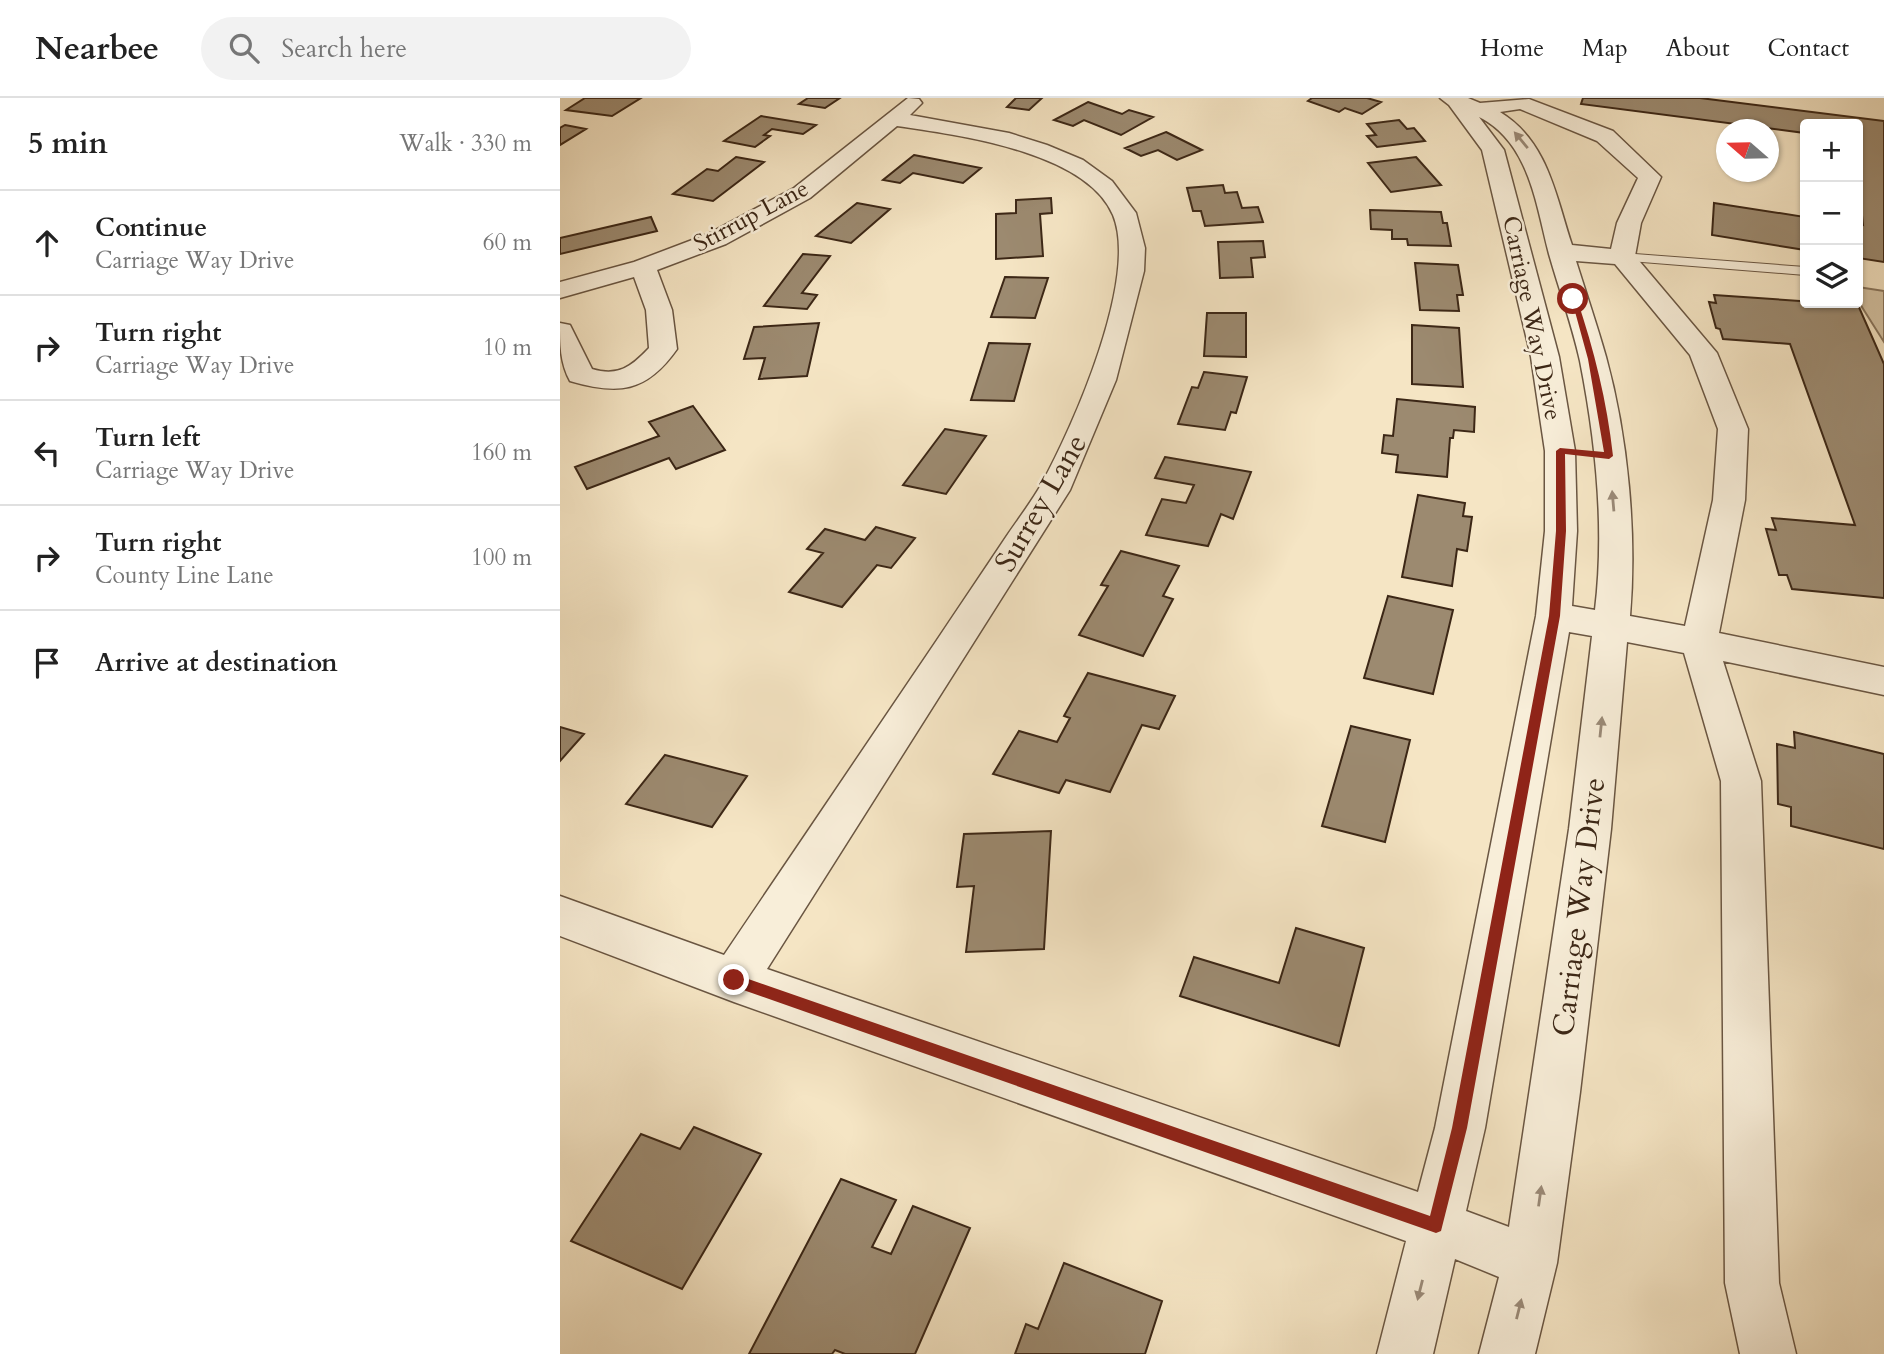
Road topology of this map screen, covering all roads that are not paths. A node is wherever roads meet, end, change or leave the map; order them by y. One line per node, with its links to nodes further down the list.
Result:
1 (919, 98): 3 (street, Stirrup Lane)
2 (1461, 102): 4 (street, Carriage Way Drive); 5 (street, Carriage Way Drive, one-way to 2); 7 (street)
3 (893, 118): 8 (street, Stirrup Lane); 19 (street, Surrey Lane)
4 (1503, 185): 5 (street, Carriage Way Drive); 12 (street, Carriage Way Drive)
5 (1542, 186): 6 (street, Carriage Way Drive)
6 (1561, 252): 7 (street); 13 (street, Carriage Way Drive)
7 (1622, 257): 9 (lane); 16 (street)
8 (643, 267): 10 (street, Stirrup Lane); 11 (street)
9 (1800, 271)
10 (560, 290)
11 (560, 331)
12 (1560, 451): 13 (street, Carriage Way Drive); 14 (street, Carriage Way Drive)
13 (1609, 456): 15 (street, Carriage Way Drive, one-way to 13)
14 (1554, 616): 15 (street); 20 (street, Carriage Way Drive)
15 (1611, 624): 16 (street); 21 (street, Carriage Way Drive, one-way to 15)
16 (1699, 642): 17 (street); 24 (street)
17 (1884, 681)
18 (560, 916): 19 (street)
19 (734, 980): 20 (street)
20 (1436, 1226): 21 (street); 22 (street, Carriage Way Drive, one-way to 22)
21 (1530, 1263): 23 (street, Carriage Way Drive, one-way to 21)
22 (1405, 1354)
23 (1507, 1354)
24 (1768, 1354)

